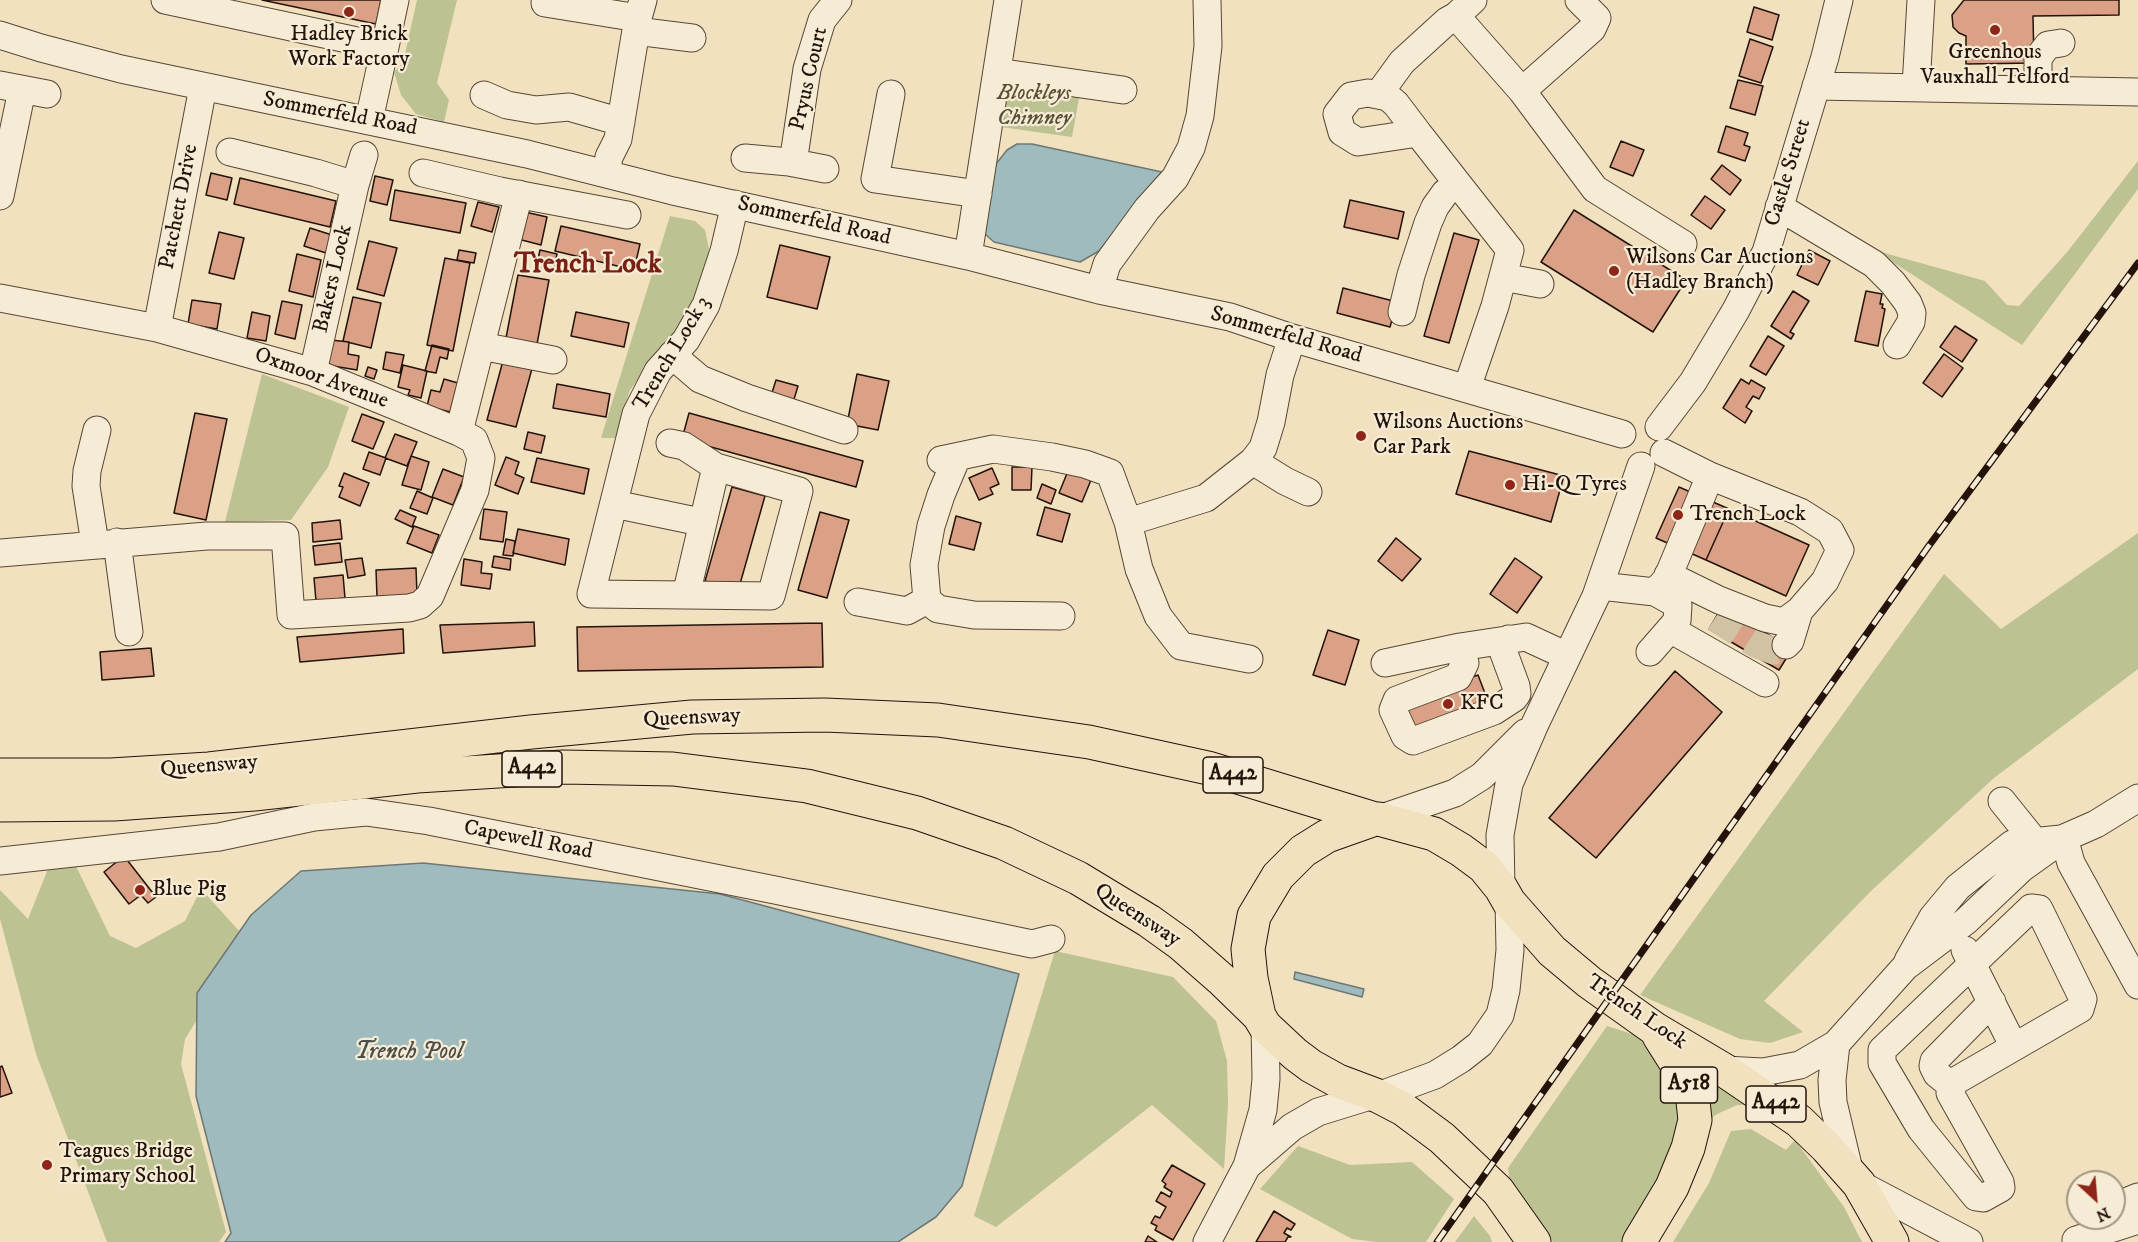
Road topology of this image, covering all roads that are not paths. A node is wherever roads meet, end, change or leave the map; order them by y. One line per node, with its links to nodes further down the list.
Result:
1 (165, 0): 15 (street)
2 (395, 0): 15 (street)
3 (838, 0): 34 (street, Pryus Court)
4 (1008, 0): 16 (street)
5 (1207, 0): 50 (street)
6 (1579, 0): 23 (street)
7 (1839, 0): 17 (street, Castle Street)
8 (1921, 0): 19 (street)
9 (545, 3): 11 (street)
10 (1464, 8): 23 (street); 27 (street)
11 (639, 16): 13 (street); 29 (street)
12 (0, 35): 18 (street, Sommerfeld Road)
13 (693, 38)
14 (2061, 43): 22 (street)
15 (385, 47): 28 (street)
16 (997, 72): 21 (street); 41 (street)
17 (1816, 86): 19 (street); 44 (street, Castle Street)
18 (203, 87): 28 (street, Sommerfeld Road); 53 (street, Patchett Drive)
19 (1916, 87): 22 (street)
20 (23, 90): 42 (street)
21 (1123, 90)
22 (2038, 90): 24 (street)
23 (1522, 91): 46 (street)
24 (2138, 93)
25 (891, 94): 41 (street)
26 (484, 95): 29 (street)
27 (1378, 95): 30 (street); 30 (street)
28 (369, 120): 37 (street, Sommerfeld Road)
29 (621, 122): 37 (street)
30 (1418, 133): 38 (street)
31 (230, 152): 39 (street)
32 (364, 155): 39 (street, Bakers Lock)
33 (745, 158): 34 (street)
34 (793, 163): 35 (street)
35 (825, 169)
36 (423, 173): 40 (street)
37 (606, 174): 43 (street, Sommerfeld Road)
38 (1458, 184): 48 (street); 52 (street)
39 (355, 185): 59 (street, Bakers Lock)
40 (518, 194): 45 (street); 56 (street)
41 (978, 194): 47 (street)
42 (0, 196)
43 (735, 204): 47 (street, Sommerfeld Road); 57 (street, Trench Lock 3)
44 (1779, 207): 55 (street); 61 (street, Castle Street)
45 (627, 215)
46 (1683, 244)
47 (968, 256): 50 (street, Sommerfeld Road)
48 (1503, 277): 49 (street); 60 (street)
49 (1540, 284)
50 (1099, 290): 54 (street, Sommerfeld Road)
51 (0, 298): 53 (street, Oxmoor Avenue)
52 (1402, 312)
53 (157, 328): 59 (street, Oxmoor Avenue)
54 (1292, 338): 60 (street, Sommerfeld Road); 68 (street)
55 (1897, 345)
56 (481, 346): 58 (street); 64 (street)
57 (672, 355): 63 (street); 72 (street, Trench Lock 3)
58 (553, 360)
59 (313, 372): 64 (street, Oxmoor Avenue)
60 (1467, 388): 65 (street, Sommerfeld Road)
61 (1659, 427): 65 (street); 67 (street)
62 (97, 430): 75 (street)
63 (844, 430)
64 (459, 432): 75 (street, Oxmoor Avenue)
65 (1622, 434): 67 (street)
66 (670, 443): 69 (street)
67 (1652, 460): 70 (street); 78 (street)
68 (1253, 461): 71 (street); 74 (street)
69 (716, 467): 79 (street); 79 (street)
70 (1710, 476): 77 (street); 82 (street)
71 (1308, 492)
72 (614, 504): 73 (street); 79 (street, Trench Lock 3)
73 (691, 520)
74 (1128, 522): 80 (street); 92 (street)
75 (106, 543): 76 (street); 86 (street)
76 (0, 553)
77 (1671, 584): 78 (street); 82 (street); 84 (street); 85 (street)
78 (1600, 586): 91 (street)
79 (686, 595)
80 (927, 600): 81 (street); 83 (street)
81 (858, 602)
82 (1799, 611): 88 (street)
83 (1061, 616)
84 (1715, 618)
85 (1670, 629): 90 (street); 94 (street)
86 (129, 632)
87 (1509, 639): 89 (street); 89 (street); 91 (street)
88 (1786, 645)
89 (1460, 647): 93 (street)
90 (1650, 652)
91 (1568, 656): 95 (street)
92 (1249, 659)
93 (1385, 663)
94 (1765, 683)
95 (1535, 724): 100 (street); 104 (street)
96 (0, 775): 100 (highway, Queensway / A442)
97 (2138, 798): 101 (street)
98 (2002, 801): 102 (street)
99 (0, 805): 111 (highway, Queensway / A442)
100 (1377, 819): 104 (highway, Trench Lock / A442); 111 (highway)
101 (2064, 838): 102 (street); 105 (street); 109 (street)
102 (2035, 842): 108 (street)
103 (0, 861): 106 (street, Capewell Road)
104 (1505, 895): 112 (highway, Trench Lock / A442); 117 (street)
105 (1954, 931): 107 (street); 108 (street)
106 (1051, 939)
107 (1974, 964): 110 (street); 114 (street); 116 (street)
108 (1905, 967): 113 (street)
109 (2138, 985)
110 (1992, 1002): 114 (street); 116 (street)
111 (1262, 1021): 117 (highway, A442); 118 (street)
112 (1655, 1029): 115 (highway, Trench Lock / A442); 125 (highway, A518)
113 (1836, 1044): 115 (street); 119 (street)
114 (2014, 1047): 116 (street)
115 (1724, 1070): 119 (highway, Trench Lock / A442)
116 (1952, 1086)
117 (1376, 1095): 118 (street); 122 (highway, A442)
118 (1247, 1166): 124 (street)
119 (1855, 1179): 126 (highway, Trench Lock / A442); 127 (street)
120 (2138, 1220): 123 (street)
121 (2085, 1230): 123 (street)
122 (1528, 1236)
123 (2074, 1241)
124 (1207, 1242)
125 (1639, 1242)
126 (1892, 1242)
127 (1969, 1242)

